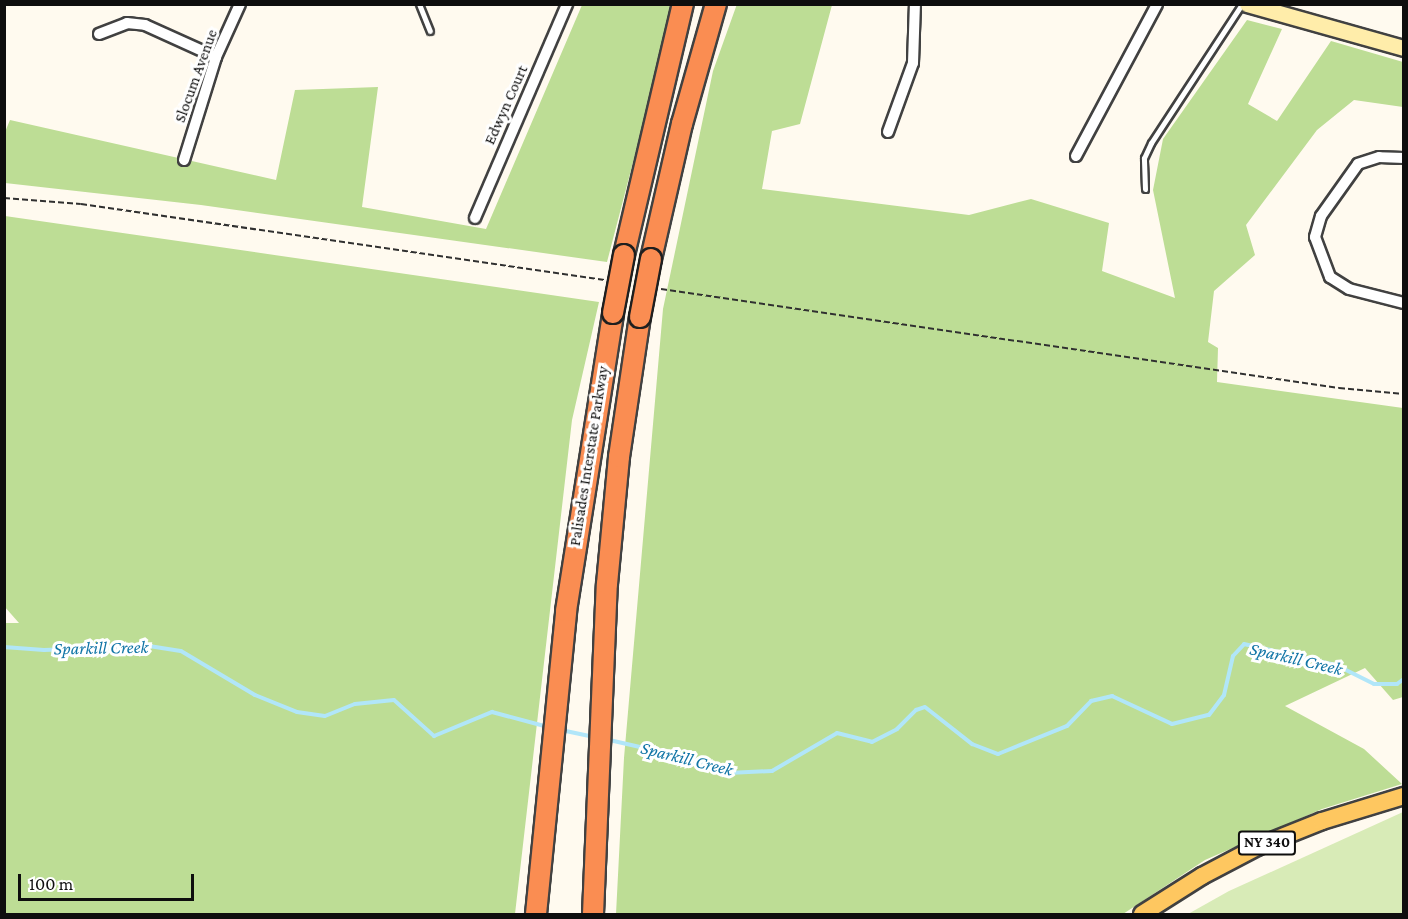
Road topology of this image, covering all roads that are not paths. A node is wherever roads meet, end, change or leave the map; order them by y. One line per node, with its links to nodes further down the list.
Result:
1 (240, 4): 13 (street, Slocum Avenue)
2 (419, 4): 10 (lane)
3 (567, 4): 19 (street, Edwyn Court)
4 (683, 4): 22 (highway, Palisades Interstate Parkway, bridge)
5 (716, 4): 23 (highway, Palisades Interstate Parkway, bridge)
6 (915, 4): 14 (street)
7 (1157, 4): 15 (street)
8 (1242, 4): 18 (lane)
9 (1247, 4): 12 (main road)
10 (430, 31)
11 (99, 34): 13 (street)
12 (1404, 48)
13 (216, 57): 17 (street, Slocum Avenue)
14 (888, 132)
15 (1076, 156)
16 (1404, 158): 20 (street)
17 (184, 160)
18 (1145, 189)
19 (475, 218)
20 (1404, 303)
21 (1404, 796): 24 (main road, NY 340)
22 (536, 915)
23 (593, 915)
24 (1142, 915)

